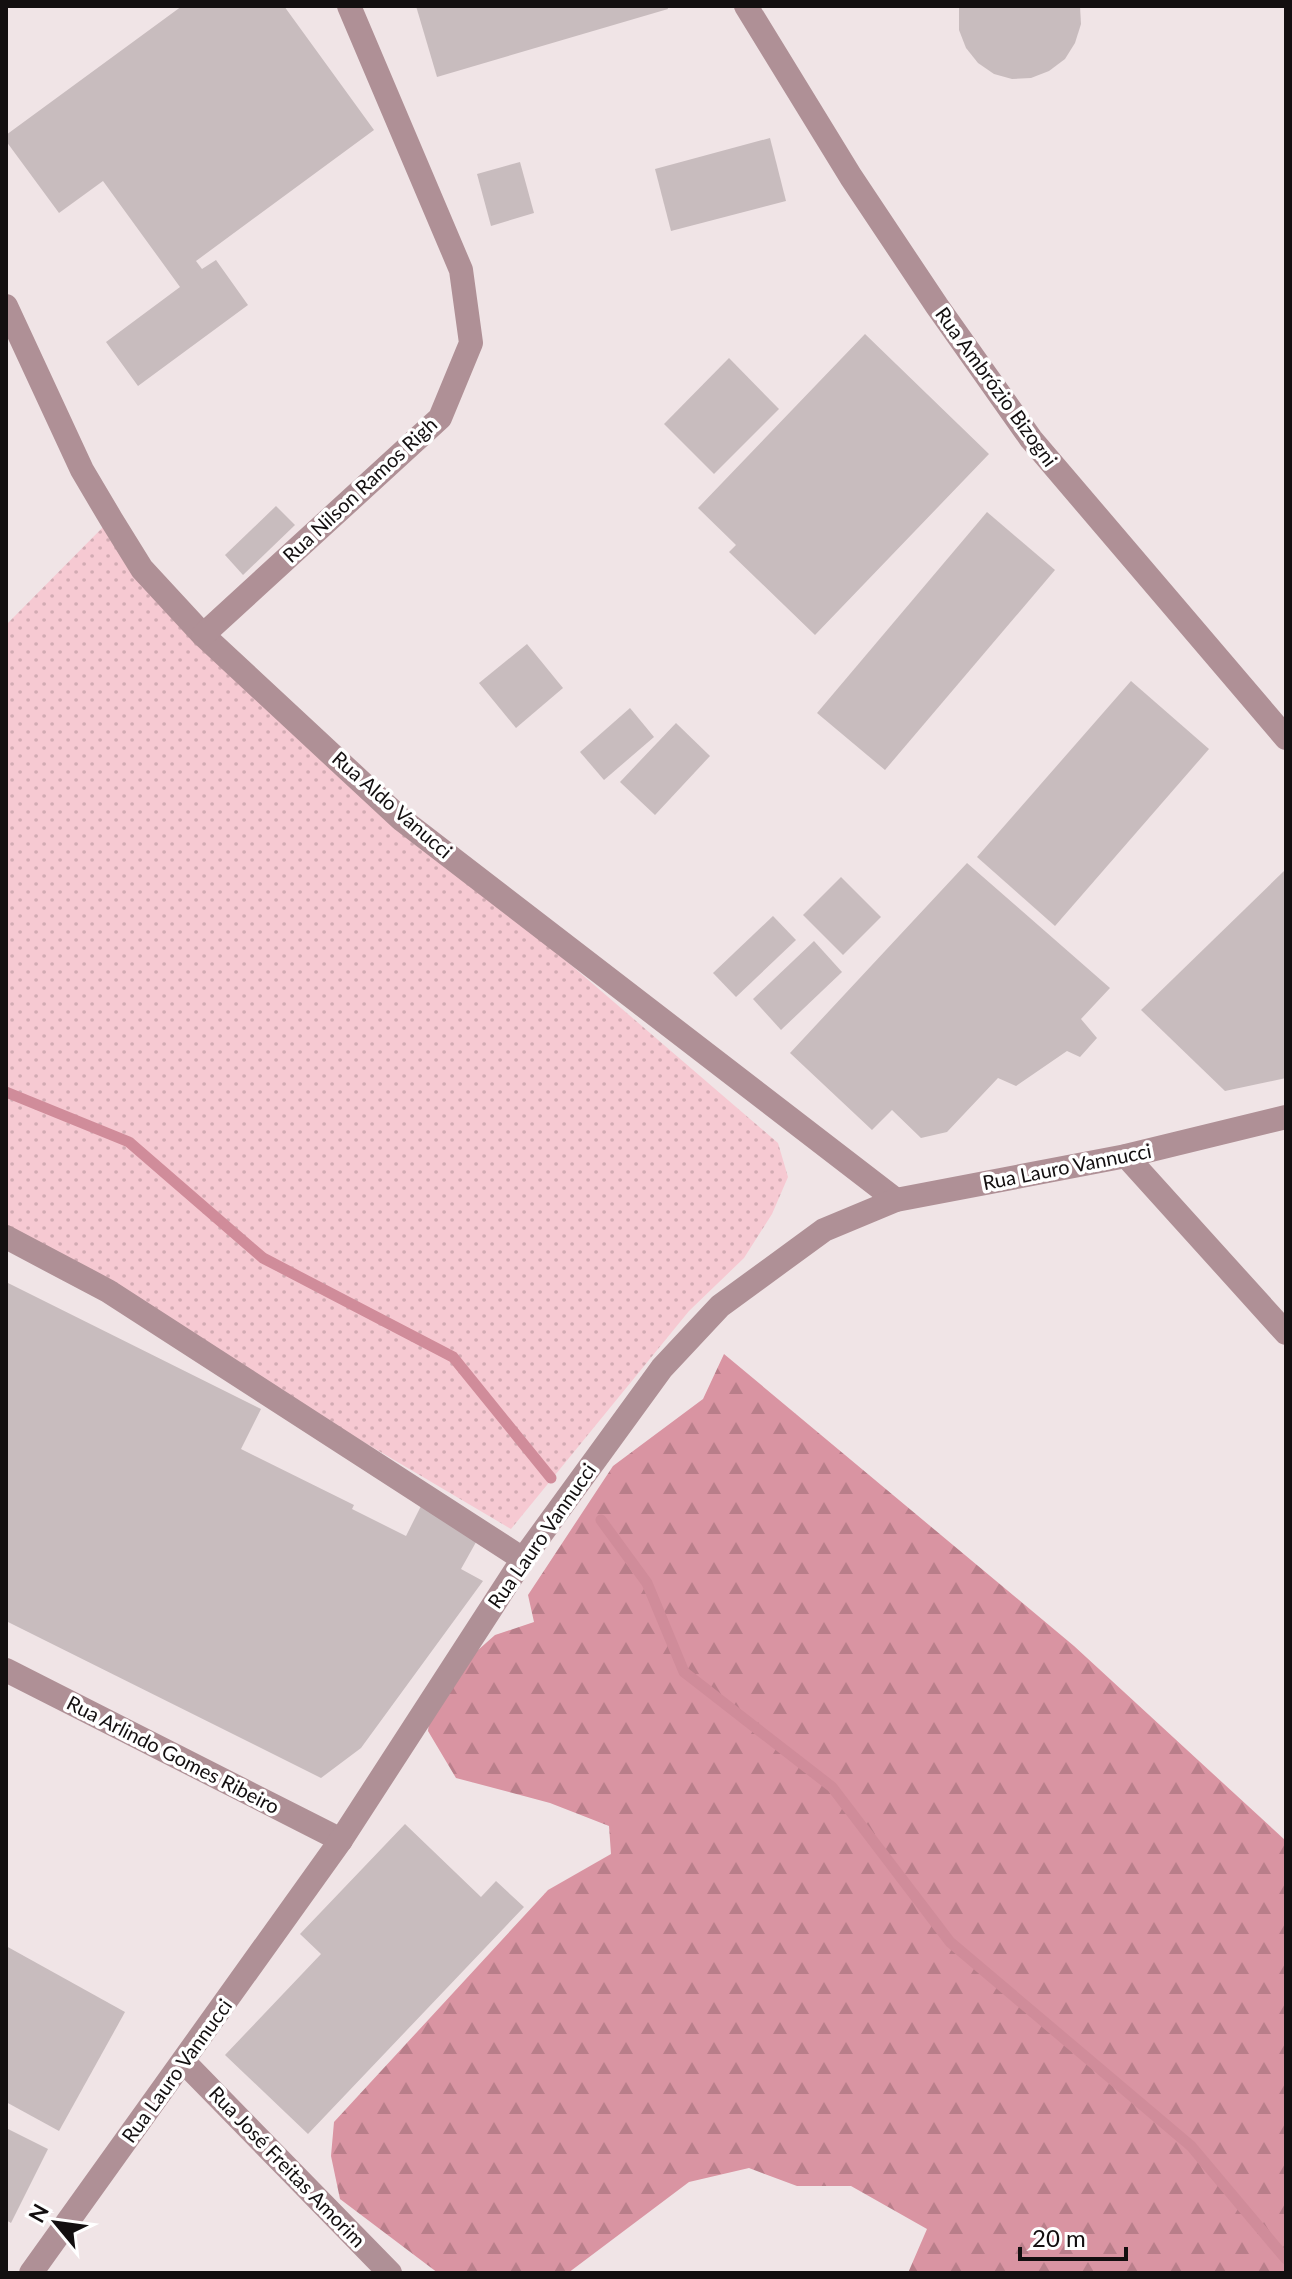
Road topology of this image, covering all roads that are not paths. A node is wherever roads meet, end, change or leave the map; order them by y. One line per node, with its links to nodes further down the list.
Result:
1 (349, 6): 4 (street, Rua Nilson Ramos Righ)
2 (746, 6): 5 (street, Rua Ambrózio Bizogni)
3 (6, 306): 4 (street, Rua Aldo Vanucci)
4 (203, 635): 8 (street, Rua Aldo Vanucci)
5 (1286, 738)
6 (1286, 1117): 7 (street, Rua Lauro Vannucci)
7 (1126, 1156): 8 (street, Rua Lauro Vannucci); 10 (street)
8 (896, 1200): 11 (street, Rua Lauro Vannucci)
9 (6, 1237): 11 (street)
10 (1286, 1333)
11 (523, 1559): 13 (street, Rua Lauro Vannucci)
12 (6, 1670): 13 (street, Rua Arlindo Gomes Ribeiro)
13 (341, 1840): 14 (street, Rua Lauro Vannucci)
14 (184, 2062): 15 (street, Rua Lauro Vannucci); 16 (street, Rua José Freitas Amorim)
15 (31, 2273)
16 (390, 2273)

